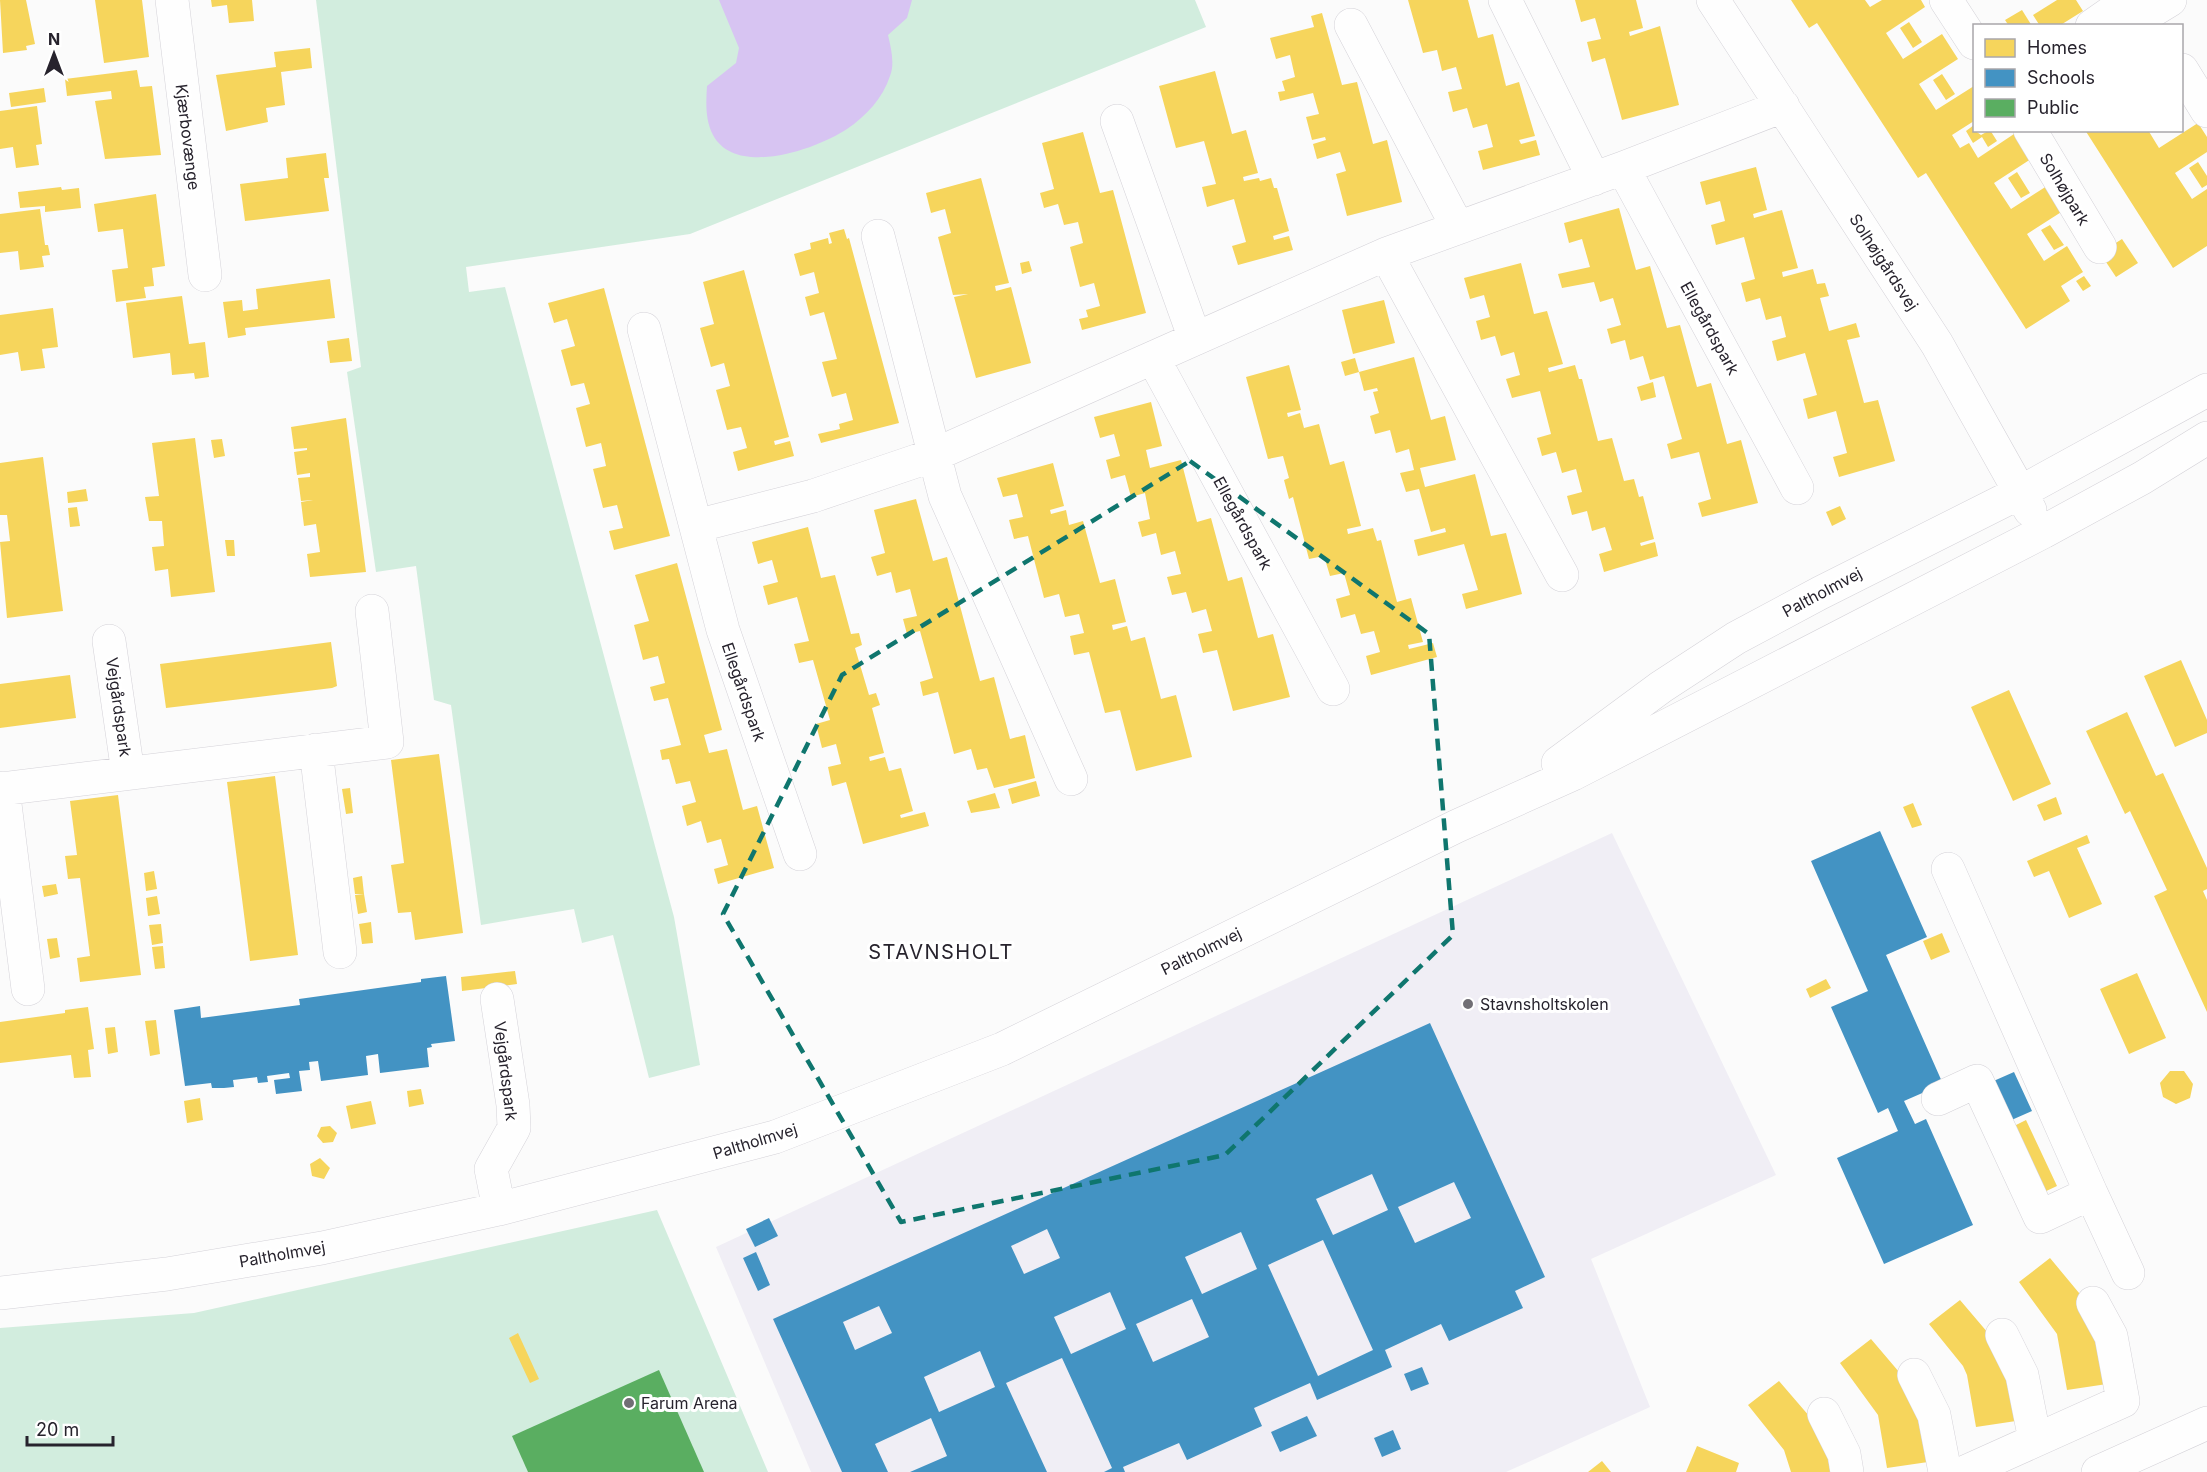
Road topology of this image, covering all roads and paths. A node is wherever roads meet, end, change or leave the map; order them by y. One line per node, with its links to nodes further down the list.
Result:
1 (172, 0): 19 (street, Kjærbovænge)
2 (1505, 0): 14 (street, Ellegårdspark)
3 (1713, 0): 10 (street, Solhøjgårdsvej)
4 (1946, 0): 8 (street)
5 (2157, 13): 6 (street)
6 (2095, 24)
7 (1351, 25): 15 (street)
8 (1973, 41)
9 (2183, 73): 11 (street)
10 (1783, 106): 14 (street); 27 (street, Solhøjgårdsvej)
11 (2207, 111)
12 (1118, 121): 21 (street)
13 (2031, 132): 17 (street, Solhøjpark)
14 (1609, 174): 15 (street); 26 (street, Ellegårdspark)
15 (1458, 228): 18 (street)
16 (878, 236): 25 (street)
17 (2100, 247)
18 (1386, 254): 21 (street); 30 (street)
19 (205, 274)
20 (644, 329): 28 (street, Ellegårdspark)
21 (1195, 339): 22 (street)
22 (1153, 358): 25 (street); 33 (street, Ellegårdspark)
23 (2207, 390): 27 (street, Paltholmvej)
24 (2207, 438): 29 (street, Paltholmvej)
25 (934, 455): 28 (street); 36 (street)
26 (1797, 488)
27 (2019, 493): 29 (street, Solhøjgårdsvej); 38 (street, Paltholmvej)
28 (696, 526): 39 (street, Ellegårdspark)
29 (2043, 532): 38 (street, Paltholmvej)
30 (1562, 575)
31 (372, 611): 34 (street, Vejgårdspark)
32 (109, 641): 35 (street, Vejgårdspark)
33 (1333, 689)
34 (316, 750): 35 (street, Vejgårdspark); 41 (street)
35 (128, 773): 37 (street, Vejgårdspark)
36 (1071, 779)
37 (1, 789): 42 (street, Vejgårdspark)
38 (1457, 826): 46 (street, Paltholmvej)
39 (800, 854)
40 (1948, 869): 45 (street)
41 (340, 952)
42 (28, 989)
43 (497, 999): 46 (street, Vejgårdspark)
44 (1938, 1099): 45 (street)
45 (2091, 1193): 47 (street)
46 (499, 1209): 48 (street, Paltholmvej)
47 (2128, 1273)
48 (0, 1293)
49 (2093, 1303): 54 (street)
50 (2002, 1335): 54 (street)
51 (1914, 1375): 56 (street)
52 (1824, 1414): 55 (street)
53 (2207, 1423): 58 (street)
54 (2035, 1440): 57 (street)
55 (1847, 1472)
56 (1945, 1472)
57 (1965, 1472)
58 (2098, 1472)

